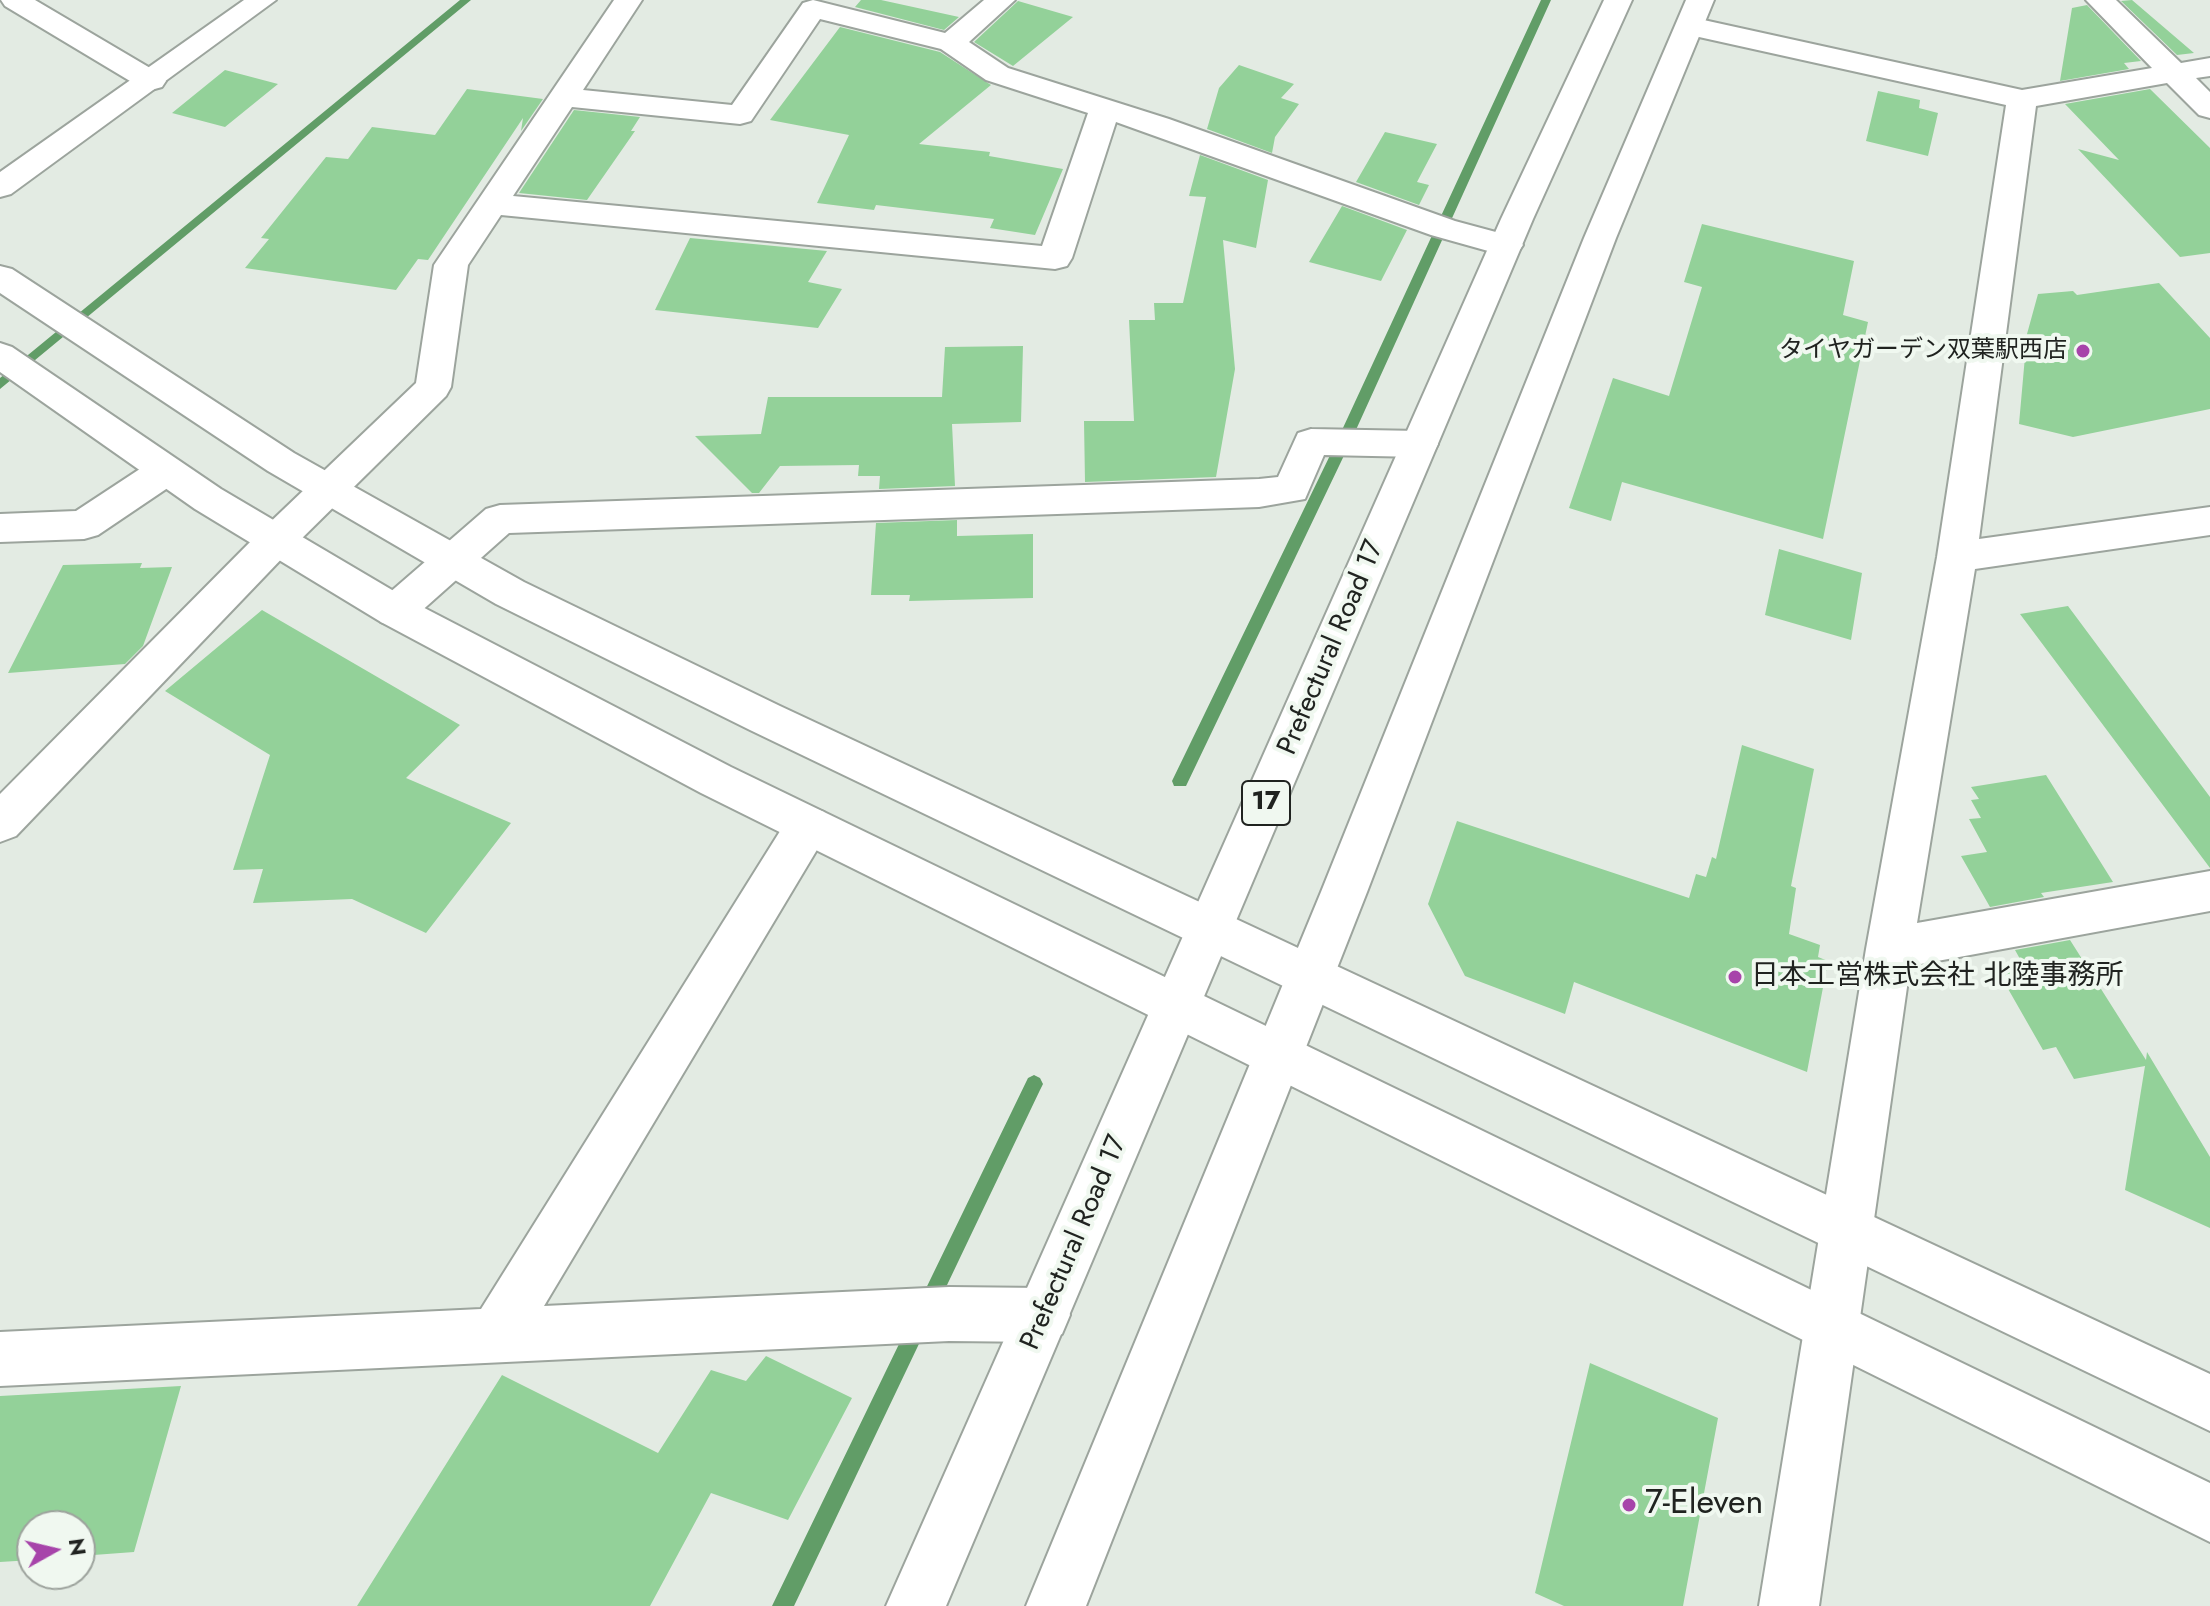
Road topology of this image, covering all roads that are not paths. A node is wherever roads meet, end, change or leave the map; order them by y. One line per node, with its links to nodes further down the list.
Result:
1 (15, 0): 11 (street)
2 (262, 0): 11 (street)
3 (628, 0): 12 (street)
4 (1001, 0): 8 (street)
5 (1618, 0): 18 (street, Prefectural Road 17 / 17)
6 (2100, 0): 10 (street)
7 (1695, 13): 13 (street); 35 (street)
8 (951, 43): 12 (street); 14 (street)
9 (2210, 67): 10 (street)
10 (2172, 71): 13 (street); 15 (street)
11 (151, 81): 16 (street)
12 (565, 97): 17 (street)
13 (2022, 99): 27 (street)
14 (1105, 109): 17 (street); 18 (street)
15 (2210, 109)
16 (0, 187)
17 (490, 204): 23 (street)
18 (1506, 245): 21 (street, Prefectural Road 17 / 17)
19 (11, 285): 23 (street)
20 (0, 355): 22 (street)
21 (1420, 444): 28 (street); 33 (street, Prefectural Road 17 / 17)
22 (165, 471): 25 (street); 26 (street)
23 (328, 489): 26 (street); 28 (street)
24 (2210, 521): 27 (street)
25 (0, 528)
26 (276, 540): 29 (street); 30 (street)
27 (1957, 557): 34 (street)
28 (452, 561): 29 (street); 33 (street)
29 (395, 611): 31 (street)
30 (0, 823)
31 (808, 825): 36 (street); 41 (street)
32 (2210, 891): 34 (street)
33 (1211, 929): 35 (street); 36 (street, Prefectural Road 17 / 17)
34 (1889, 949): 38 (street)
35 (1311, 976): 37 (street); 38 (street)
36 (1177, 1006): 37 (street); 39 (street, Prefectural Road 17 / 17)
37 (1278, 1056): 40 (street); 46 (street)
38 (1846, 1230): 40 (street); 43 (street)
39 (1043, 1315): 41 (street); 45 (street, Prefectural Road 17 / 17)
40 (1830, 1327): 44 (street); 47 (street)
41 (495, 1337): 42 (street)
42 (0, 1359)
43 (2210, 1403)
44 (2210, 1513)
45 (916, 1606)
46 (1056, 1606)
47 (1789, 1606)

